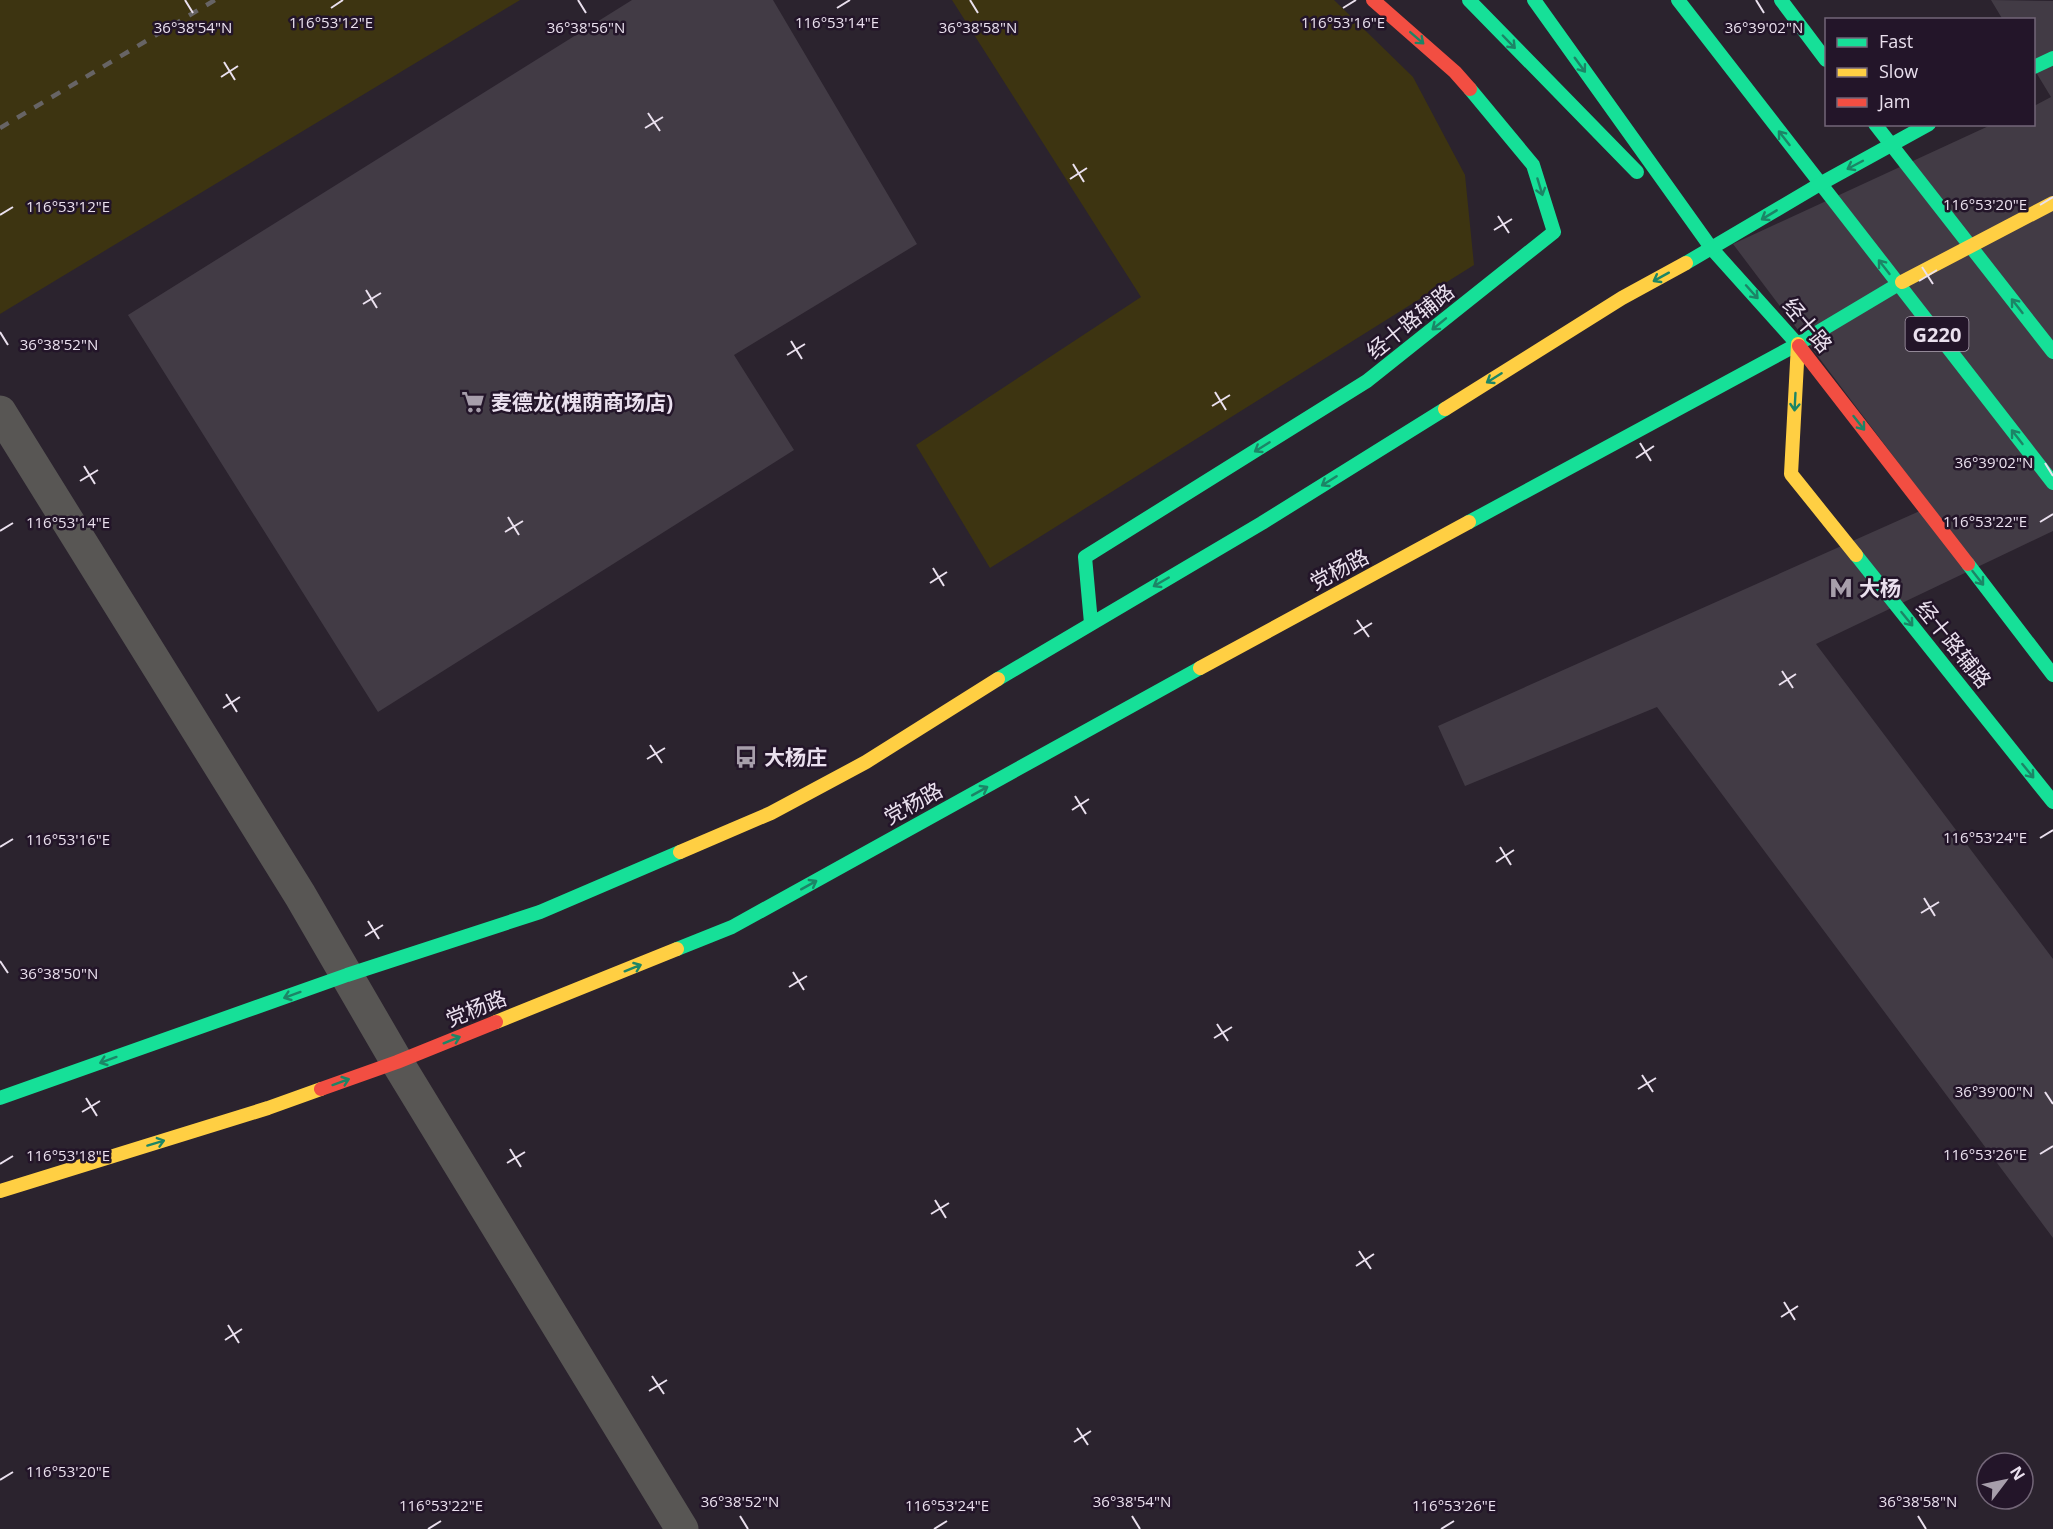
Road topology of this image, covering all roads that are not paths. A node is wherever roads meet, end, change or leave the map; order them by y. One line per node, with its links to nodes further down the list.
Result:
1 (1373, 0): 21 (main road, 经十路辅路, one-way to 21)
2 (1468, 0): 15 (main road, one-way to 15)
3 (1534, 0): 15 (main road, 经十路, one-way to 15)
4 (1678, 0): 12 (main road, G220, one-way to 4)
5 (1780, 0): 6 (main road)
6 (1825, 57)
7 (2053, 58): 8 (main road)
8 (2035, 67)
9 (1877, 126): 11 (main road)
10 (1926, 126): 11 (main road)
11 (1892, 146): 12 (main road, one-way to 12); 14 (main road)
12 (1820, 184): 15 (main road, one-way to 15); 16 (main road, G220, one-way to 12)
13 (2053, 203): 14 (main road, 党杨路)
14 (1971, 246): 16 (main road, 党杨路); 18 (main road, one-way to 14)
15 (1712, 249): 17 (main road, 经十路, one-way to 17); 21 (main road, one-way to 21)
16 (1898, 284): 17 (main road, 党杨路); 20 (main road, G220, one-way to 16)
17 (1798, 344): 22 (main road, 经十路, one-way to 22); 23 (main road, 经十路辅路, one-way to 23); 25 (main road, 党杨路, one-way to 17)
18 (2053, 352)
19 (0, 412): 24 (street)
20 (2053, 483)
21 (1091, 623): 24 (main road)
22 (2053, 675)
23 (2053, 802)
24 (347, 975): 25 (street); 26 (main road, one-way to 26)
25 (398, 1062): 27 (main road, 党杨路, one-way to 25); 28 (street)
26 (0, 1098)
27 (0, 1191)
28 (682, 1529)

